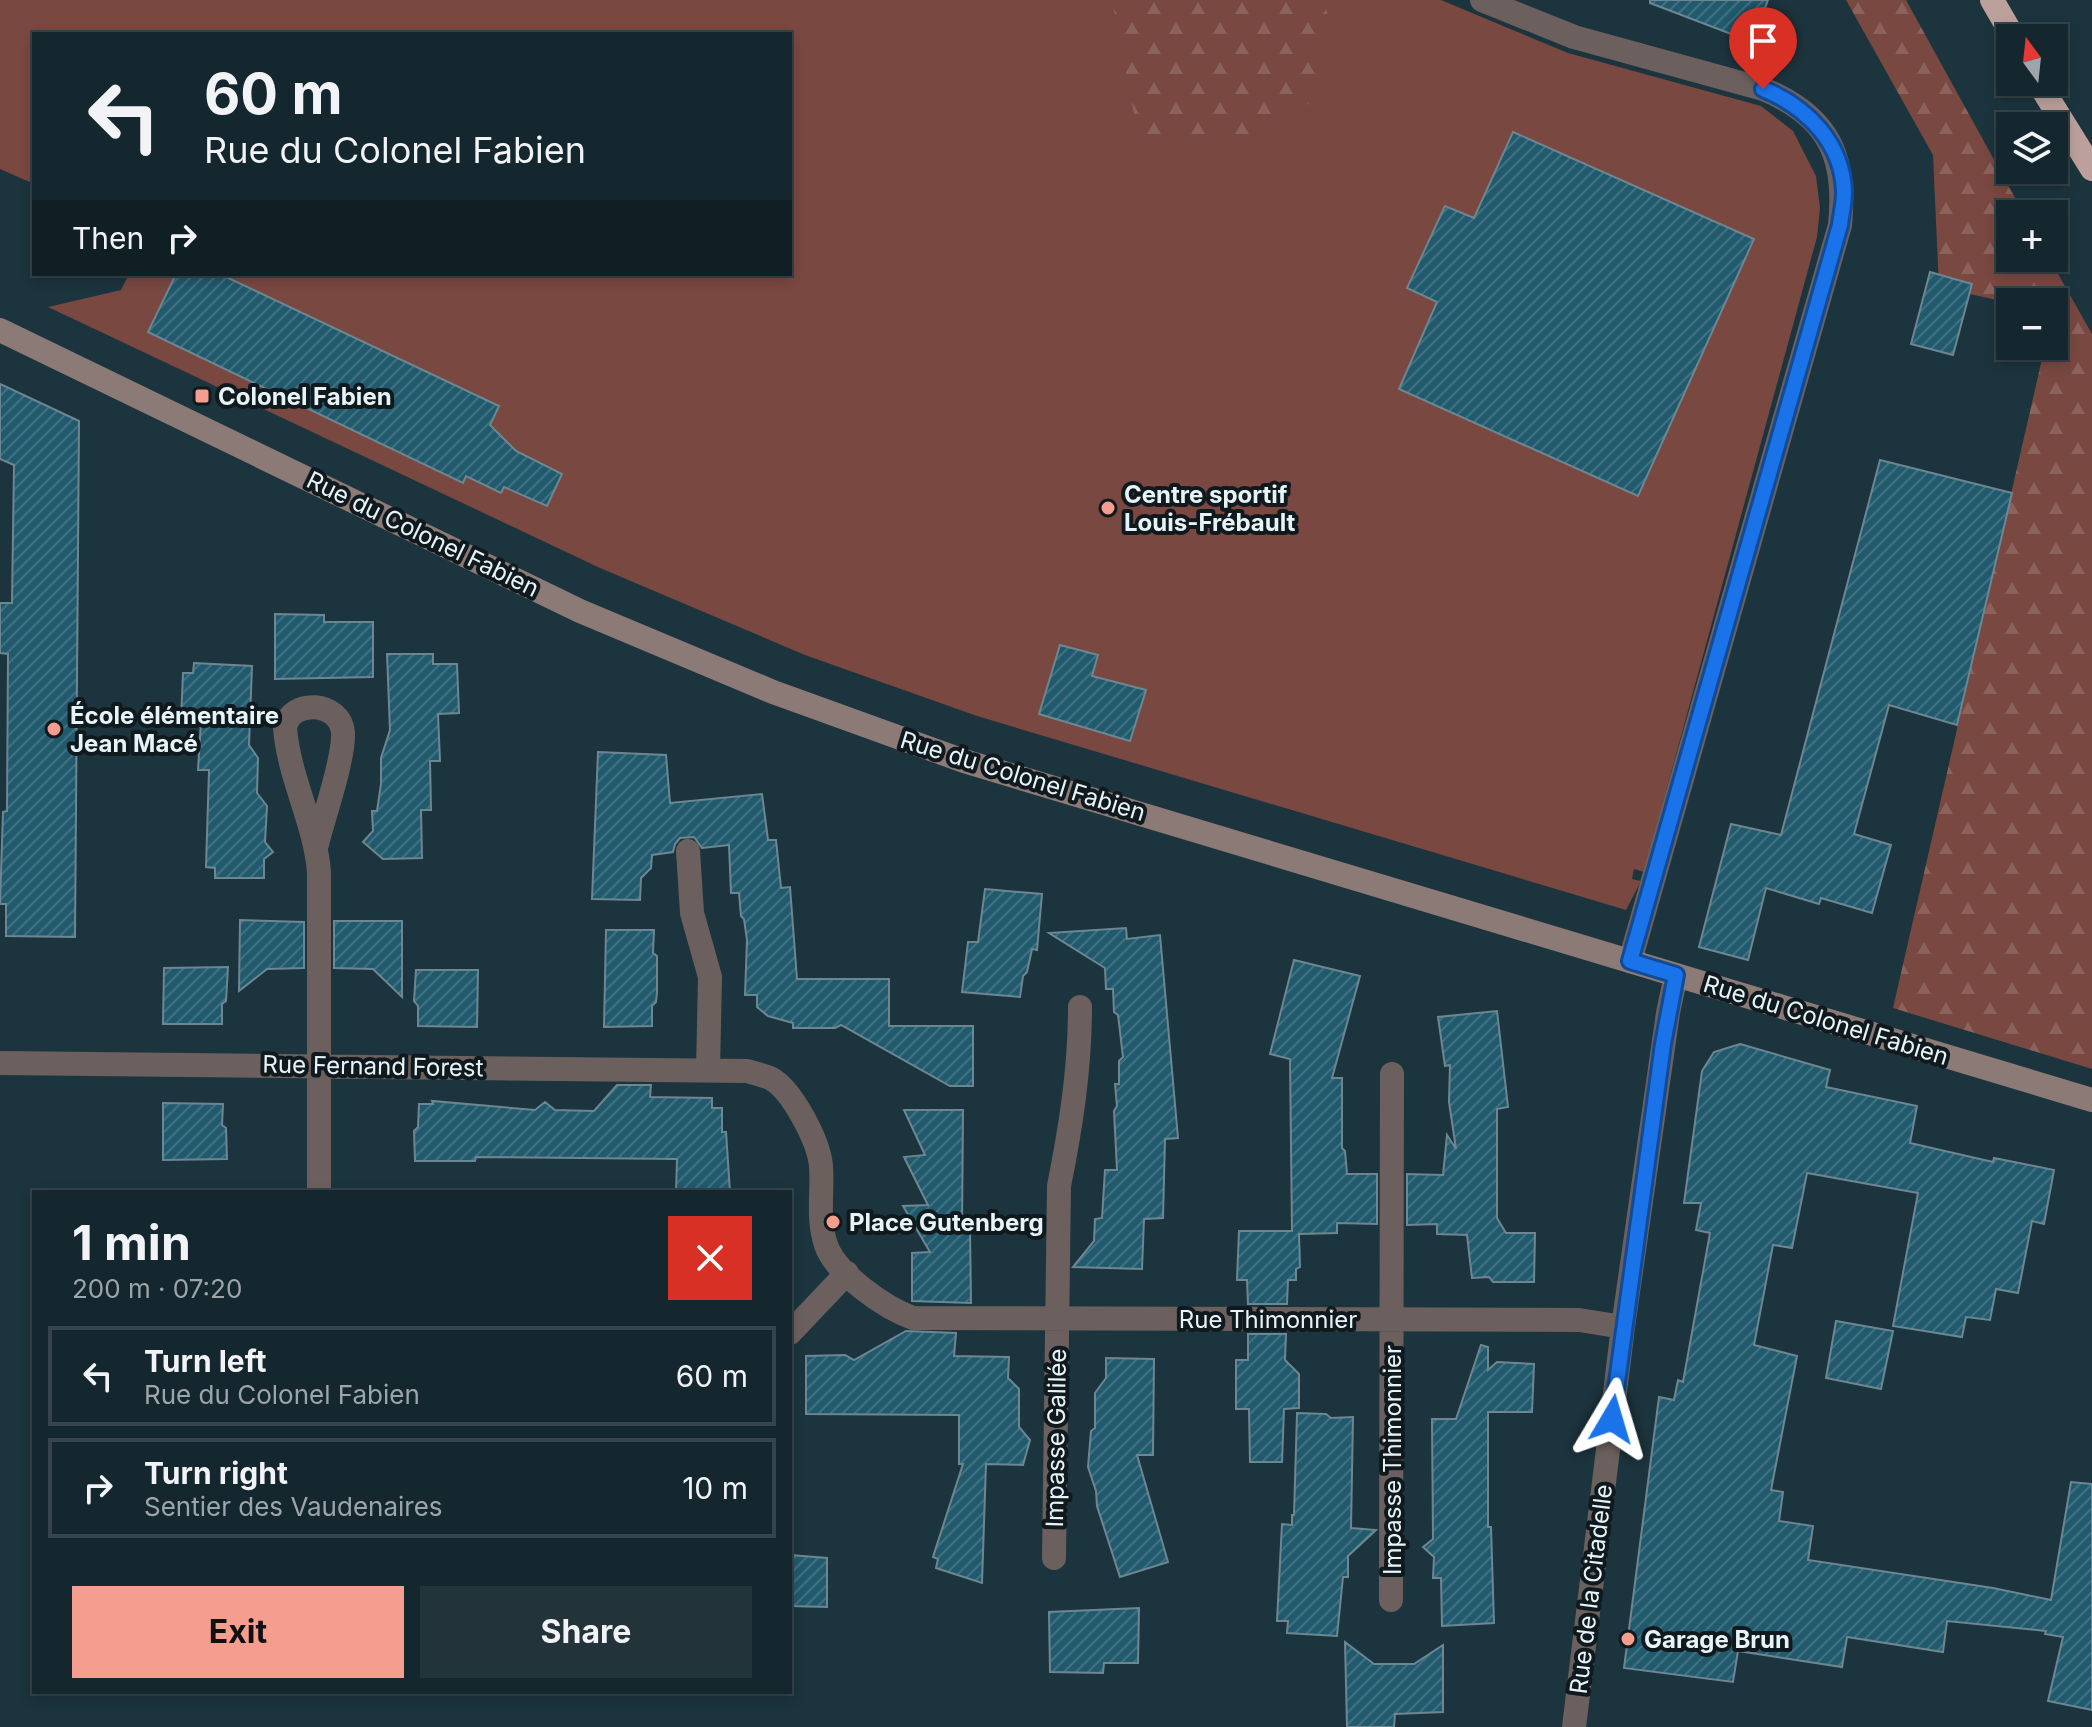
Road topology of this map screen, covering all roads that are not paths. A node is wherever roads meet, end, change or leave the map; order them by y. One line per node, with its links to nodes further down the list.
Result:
1 (1482, 0): 9 (street)
2 (1992, 0): 3 (highway)
3 (2006, 24)
4 (2047, 96): 5 (highway)
5 (2092, 169)
6 (0, 330): 9 (street, Rue du Colonel Fabien)
7 (317, 844): 7 (street); 13 (street)
8 (688, 851): 14 (street)
9 (1630, 961): 10 (street, Rue du Colonel Fabien)
10 (1676, 975): 16 (street, Rue du Colonel Fabien); 21 (street, Rue de la Citadelle)
11 (1080, 1007): 19 (street, Impasse Galilée)
12 (0, 1063): 13 (street, Rue Fernand Forest)
13 (321, 1065): 14 (street, Rue Fernand Forest); 17 (street)
14 (708, 1070): 18 (street, Rue Fernand Forest)
15 (1392, 1074): 20 (street, Impasse Thimonnier)
16 (2092, 1100)
17 (319, 1190)
18 (847, 1273): 19 (street, Rue Thimonnier); 22 (street)
19 (1058, 1318): 20 (street, Rue Thimonnier); 23 (street, Impasse Galilée)
20 (1392, 1319): 21 (street, Rue Thimonnier); 24 (street, Impasse Thimonnier)
21 (1623, 1327): 25 (street, Rue de la Citadelle)
22 (792, 1331)
23 (1054, 1558)
24 (1391, 1600)
25 (1574, 1727)

